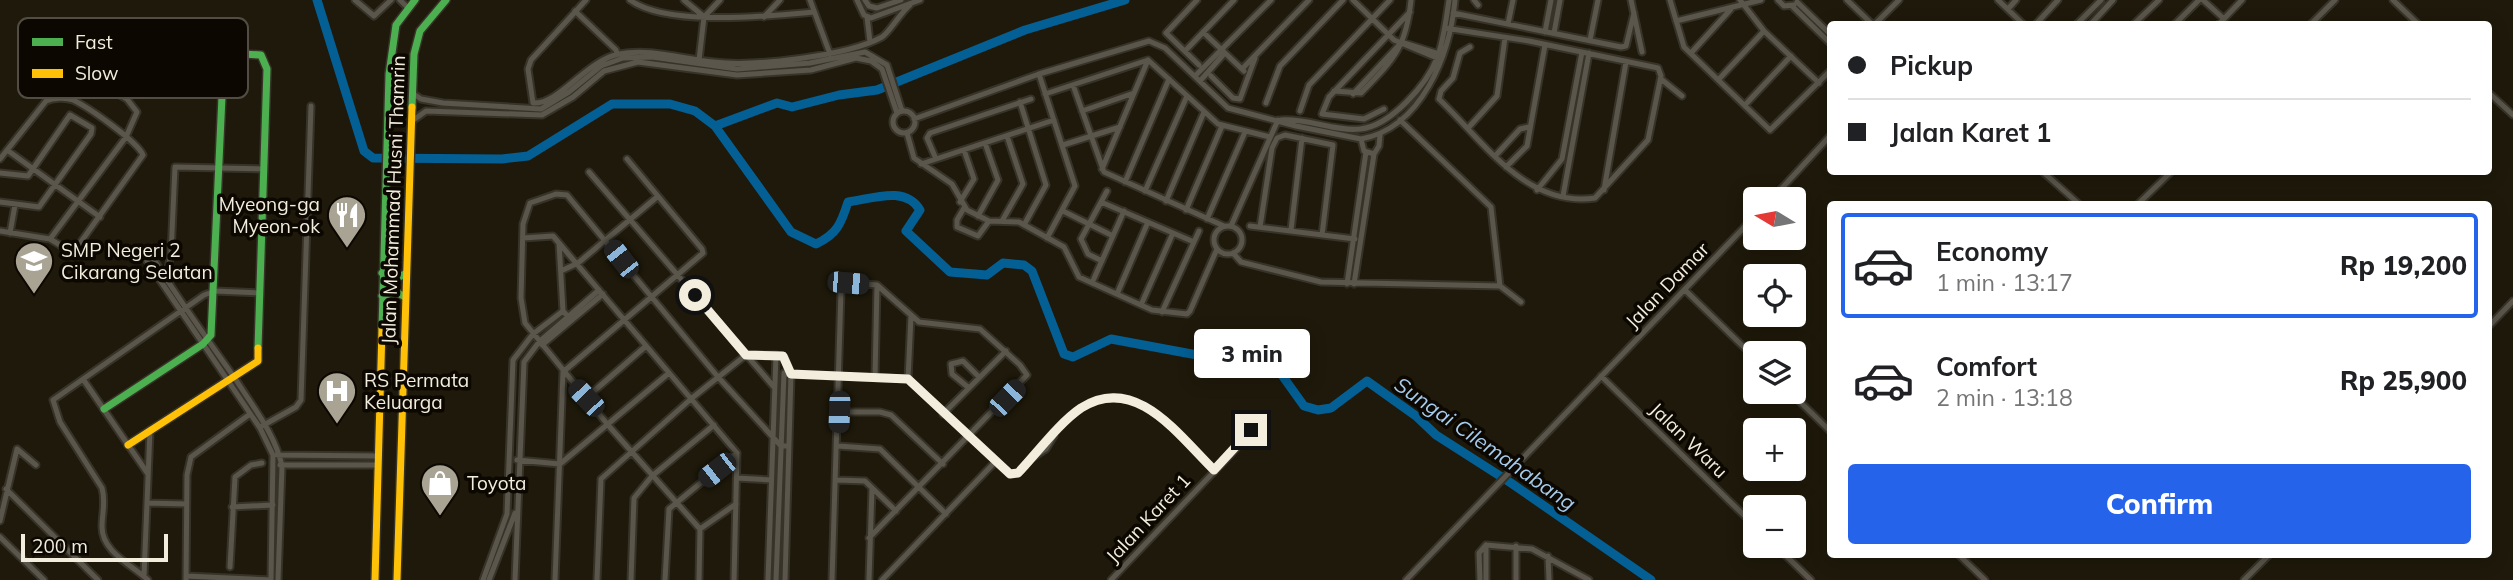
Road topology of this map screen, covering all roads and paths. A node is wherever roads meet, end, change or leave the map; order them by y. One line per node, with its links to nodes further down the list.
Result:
1 (355, 0): 2 (street)
2 (391, 0)
3 (400, 0): 46 (street)
4 (446, 0): 120 (street, Jalan Mohammad Husni Thamrin)
5 (586, 0): 54 (street)
6 (630, 0): 51 (street)
7 (657, 0): 51 (street)
8 (684, 0): 60 (street)
9 (720, 0): 50 (street)
10 (780, 0): 61 (street)
11 (810, 0): 55 (street)
12 (857, 0): 59 (street)
13 (865, 0): 14 (street)
14 (901, 0)
15 (920, 0): 49 (street)
16 (1197, 0): 93 (street)
17 (1234, 0): 81 (street)
18 (1271, 0): 92 (street)
19 (1309, 0): 100 (street)
20 (1343, 0): 132 (street)
21 (1353, 0): 63 (street)
22 (1390, 0): 63 (street)
23 (1411, 0): 56 (street)
24 (1449, 0): 58 (street)
25 (1455, 0): 58 (street)
26 (1513, 0): 76 (street)
27 (1551, 0): 82 (street)
28 (1560, 0): 83 (street)
29 (1598, 0): 87 (street)
30 (1631, 0): 57 (street)
31 (1670, 0): 65 (street)
32 (1761, 0): 48 (street)
33 (1778, 0): 47 (street)
34 (1847, 0): 66 (street)
35 (1899, 0): 67 (street)
36 (1998, 0): 53 (street)
37 (2016, 0): 53 (street)
38 (2059, 0): 69 (street)
39 (2101, 0): 70 (street)
40 (2113, 0): 71 (street)
41 (2159, 0): 72 (street)
42 (2201, 0): 64 (street); 73 (street)
43 (2242, 0): 64 (street)
44 (2335, 0): 74 (street)
45 (2393, 0): 75 (street)
46 (413, 2): 237 (street, Jalan Mohammad Husni Thamrin)
47 (1796, 2): 80 (street); 86 (street)
48 (1741, 3): 52 (street); 79 (street)
49 (910, 5): 59 (street); 88 (street)
50 (714, 8): 60 (street); 62 (street)
51 (650, 9): 60 (street)
52 (1731, 9): 65 (street); 97 (street)
53 (2008, 9): 68 (street)
54 (575, 11): 98 (street); 98 (street)
55 (814, 12): 61 (street); 99 (street)
56 (1410, 12): 84 (street); 89 (street)
57 (1634, 13): 87 (street); 94 (street)
58 (1450, 14): 76 (street); 77 (street); 78 (street)
59 (866, 16): 88 (street)
60 (704, 17): 62 (street); 103 (street)
61 (764, 17): 62 (street)
62 (716, 19)
63 (1372, 19): 84 (street); 138 (street)
64 (2224, 19)
65 (1676, 20): 97 (street)
66 (1871, 21)
67 (1877, 21)
68 (2020, 21)
69 (2039, 21)
70 (2080, 21)
71 (2094, 21)
72 (2137, 21)
73 (2178, 21)
74 (2314, 21)
75 (2415, 21)
76 (1508, 24): 82 (street)
77 (1445, 28): 78 (street); 101 (street)
78 (1452, 29): 85 (street); 145 (street)
79 (1764, 31): 102 (street); 116 (street)
80 (1827, 31)
81 (1203, 32): 92 (street); 93 (street)
82 (1545, 32): 83 (street)
83 (1553, 33): 87 (street)
84 (1388, 34): 89 (street); 119 (street)
85 (1505, 38): 90 (street); 149 (street)
86 (1827, 39)
87 (1590, 40)
88 (870, 42): 99 (street)
89 (1401, 43): 101 (street); 119 (street)
90 (1545, 45): 96 (street); 150 (street)
91 (1470, 47): 149 (street)
92 (1223, 50): 107 (street); 113 (street)
93 (1185, 51): 106 (street)
94 (1642, 52)
95 (248, 53): 177 (street)
96 (1586, 53): 105 (street); 172 (street); 173 (street)
97 (1691, 53): 116 (street)
98 (617, 54): 103 (street)
99 (830, 54): 103 (street)
100 (1256, 55): 107 (street); 111 (street)
101 (1438, 56): 144 (street)
102 (1791, 56): 117 (street); 133 (street)
103 (699, 60)
104 (1148, 60): 114 (street); 118 (street); 121 (street)
105 (1626, 62): 115 (street); 188 (street)
106 (1199, 65)
107 (1242, 69): 111 (street)
108 (1827, 74): 117 (street)
109 (888, 75): 131 (street); 136 (street); 139 (street)
110 (1039, 75): 113 (street); 122 (street); 142 (street)
111 (1248, 75): 112 (street)
112 (1211, 76)
113 (1197, 78): 144 (street)
114 (1169, 79): 123 (street); 184 (street)
115 (1661, 79): 124 (street); 188 (street)
116 (1718, 79): 133 (street)
117 (1819, 83): 133 (street)
118 (1073, 85): 122 (street); 137 (street)
119 (1334, 91): 135 (street)
120 (412, 93): 131 (street); 146 (street, Jalan Mohammad Husni Thamrin)
121 (1134, 93): 137 (street); 147 (street)
122 (1045, 94): 143 (street)
123 (1187, 96): 140 (street); 190 (street)
124 (1682, 96)
125 (2492, 96): 141 (street)
126 (125, 98): 157 (street)
127 (222, 98): 175 (street)
128 (60, 99): 157 (street); 164 (street)
129 (1031, 99): 130 (street)
130 (1020, 102): 151 (street); 171 (street)
131 (443, 103): 136 (street)
132 (1266, 103)
133 (1745, 105)
134 (311, 106): 298 (street)
135 (1384, 109)
136 (426, 111): 146 (street)
137 (1082, 111): 155 (street)
138 (1300, 111)
139 (900, 112): 142 (street); 153 (street)
140 (1204, 112): 148 (street); 194 (street)
141 (2513, 115)
142 (914, 119): 153 (street)
143 (1054, 120): 151 (street); 163 (street)
144 (1278, 120): 158 (street); 160 (street)
145 (1400, 120): 156 (street); 243 (street)
146 (411, 122): 238 (street, Jalan Mohammad Husni Thamrin)
147 (1120, 127): 155 (street); 178 (street)
148 (1222, 127): 152 (street); 201 (street)
149 (1469, 127): 168 (street)
150 (1530, 127): 168 (street); 176 (street)
151 (1028, 129): 154 (street); 211 (street)
152 (1245, 132): 158 (street); 207 (street)
153 (907, 133): 174 (street)
154 (1007, 136): 162 (street); 209 (street)
155 (1091, 136): 163 (street); 178 (street)
156 (1380, 136): 160 (street); 167 (street)
157 (126, 137): 193 (street); 205 (street)
158 (1274, 138): 159 (street); 213 (street); 215 (street)
159 (1302, 138): 217 (street); 222 (street)
160 (1362, 139): 166 (street)
161 (1827, 139): 186 (street)
162 (985, 143): 165 (street); 204 (street)
163 (1063, 145): 202 (street)
164 (7, 150): 169 (street); 179 (street)
165 (964, 150): 171 (street); 200 (street)
166 (1366, 152): 167 (street); 227 (street)
167 (1374, 154): 229 (street)
168 (1496, 155): 176 (street)
169 (0, 159)
170 (627, 159): 192 (street)
171 (936, 159): 174 (street)
172 (1562, 159): 173 (street); 187 (street)
173 (1570, 163): 191 (street)
174 (921, 164): 200 (street)
175 (219, 167): 177 (street); 245 (street); 257 (street)
176 (1506, 167): 187 (street)
177 (263, 169): 248 (street)
178 (1102, 169): 184 (street)
179 (33, 170): 181 (street); 185 (street); 185 (street)
180 (589, 172): 206 (street)
181 (0, 173)
182 (2046, 175): 195 (street)
183 (2168, 175): 196 (street)
184 (1125, 182): 190 (street)
185 (55, 184): 193 (street); 199 (street)
186 (1783, 187)
187 (1536, 190): 191 (street)
188 (1604, 190): 191 (street)
189 (1108, 191): 198 (street)
190 (1145, 191): 194 (street)
191 (1563, 196)
192 (656, 197): 206 (street); 239 (street)
193 (78, 201): 205 (street); 226 (street)
194 (1166, 201): 201 (street)
195 (2076, 201)
196 (2141, 201)
197 (0, 202): 199 (street)
198 (1101, 202): 203 (street); 212 (street)
199 (15, 205): 220 (street)
200 (962, 205): 204 (street); 208 (street)
201 (1186, 210): 207 (street)
202 (1062, 211): 212 (street); 224 (street)
203 (1124, 211): 210 (street); 223 (street)
204 (978, 216): 208 (street)
205 (100, 217): 226 (street)
206 (631, 219): 228 (street); 239 (street)
207 (1207, 219): 213 (street)
208 (989, 221): 209 (street)
209 (1002, 221): 211 (street)
210 (1148, 222): 221 (street); 249 (street)
211 (1024, 225): 224 (street)
212 (1088, 225): 223 (street); 234 (street)
213 (1227, 226): 232 (street); 233 (street)
214 (1250, 226): 215 (street)
215 (1260, 227): 217 (street)
216 (1743, 229): 244 (street, Jalan Damar)
217 (1291, 230): 222 (street)
218 (0, 231): 220 (street)
219 (1199, 231): 230 (street)
220 (10, 233): 226 (street)
221 (1173, 233): 230 (street); 256 (street)
222 (1322, 235): 227 (street)
223 (1113, 236): 234 (street)
224 (1047, 237): 240 (street)
225 (523, 238): 228 (street); 231 (street); 265 (street)
226 (50, 239)
227 (1353, 239): 229 (street); 241 (street)
228 (606, 240): 235 (street); 252 (street)
229 (1361, 240): 241 (street)
230 (1194, 242): 258 (street)
231 (559, 243): 235 (street); 236 (street)
232 (1217, 249): 233 (street); 258 (street)
233 (1233, 253): 241 (street)
234 (1102, 261): 240 (street)
235 (578, 263): 236 (street); 246 (street)
236 (563, 270): 260 (street)
237 (382, 273): 238 (street); 250 (street, Jalan Mohammad Husni Thamrin)
238 (405, 274): 251 (street, Jalan Mohammad Husni Thamrin)
239 (678, 275): 252 (street); 271 (street)
240 (1093, 283): 249 (street)
241 (1351, 284): 243 (street)
242 (877, 285): 247 (street); 254 (street); 280 (street)
243 (1500, 286): 255 (street)
244 (1685, 290): 269 (street); 278 (street, Jalan Damar)
245 (215, 291): 248 (street); 257 (street); 266 (street)
246 (601, 292): 260 (street); 261 (street)
247 (886, 292): 254 (street); 259 (street)
248 (260, 293): 283 (street)
249 (1117, 294): 256 (street)
250 (382, 296): 251 (street); 312 (street, Jalan Mohammad Husni Thamrin)
251 (405, 297): 361 (street, Jalan Mohammad Husni Thamrin)
252 (651, 297): 261 (street); 279 (street)
253 (2513, 301): 263 (street)
254 (877, 302): 281 (street)
255 (1521, 302)
256 (1141, 305): 258 (street)
257 (184, 311): 266 (street); 284 (street)
258 (1162, 312)
259 (911, 315): 262 (street); 264 (street)
260 (567, 316): 265 (street); 267 (street)
261 (623, 319): 268 (street); 274 (street)
262 (919, 322): 264 (street); 270 (street)
263 (2492, 323)
264 (911, 327): 285 (street)
265 (533, 334): 267 (street); 310 (street)
266 (206, 342): 283 (street); 291 (street)
267 (540, 343): 274 (street); 311 (street)
268 (646, 346): 275 (street); 288 (street)
269 (1743, 346)
270 (1006, 351): 282 (street); 302 (street)
271 (746, 355): 272 (street); 279 (street); 286 (street)
272 (776, 355): 273 (street); 286 (street)
273 (788, 365): 276 (street); 277 (street)
274 (563, 372): 288 (street); 315 (street)
275 (669, 373): 289 (street); 296 (street)
276 (784, 373): 277 (street); 304 (street)
277 (795, 374): 280 (street); 305 (street)
278 (1601, 376): 343 (street, Jalan Waru); 378 (street, Jalan Damar)
279 (718, 377): 289 (street); 301 (street)
280 (840, 377): 281 (street); 292 (street)
281 (875, 377): 285 (street)
282 (979, 377): 287 (street); 287 (street)
283 (230, 378): 293 (street); 298 (street); 300 (street)
284 (83, 379): 291 (street); 355 (street)
285 (908, 379): 294 (street)
286 (774, 387): 301 (street)
287 (969, 388): 294 (street)
288 (586, 398): 296 (street)
289 (692, 398): 297 (street); 307 (street)
290 (1802, 404): 299 (street)
291 (104, 409): 303 (street)
292 (839, 412): 306 (street); 316 (street)
293 (250, 414): 298 (street); 334 (street)
294 (943, 414): 302 (street)
295 (1266, 416): 320 (street, Jalan Karet 1)
296 (608, 425): 307 (street); 315 (street)
297 (714, 425): 308 (street); 323 (street)
298 (262, 426): 309 (street)
299 (1827, 428)
300 (150, 430): 303 (street); 322 (street)
301 (772, 436): 304 (street); 325 (street)
302 (968, 438): 314 (street); 316 (street)
303 (128, 445): 322 (street)
304 (781, 446): 305 (street); 319 (street)
305 (789, 446): 321 (street)
306 (838, 446): 326 (street); 328 (street)
307 (630, 452): 323 (street); 366 (street)
308 (737, 453): 324 (street); 333 (street)
309 (276, 458): 312 (street); 318 (street); 336 (street)
310 (511, 460): 311 (street); 362 (street)
311 (520, 460): 315 (street); 339 (street)
312 (378, 461): 318 (street); 360 (street, Jalan Mohammad Husni Thamrin)
313 (262, 463): 338 (street)
314 (995, 463): 320 (street); 342 (street)
315 (559, 464): 365 (street)
316 (943, 464): 328 (street)
317 (36, 465): 329 (street)
318 (282, 466): 359 (street)
319 (780, 470): 321 (street); 337 (street)
320 (1214, 470): 377 (street, Jalan Karet 1)
321 (788, 471): 340 (street)
322 (148, 474): 332 (street)
323 (652, 476): 333 (street); 367 (street)
324 (737, 478): 325 (street); 335 (street)
325 (771, 480): 371 (street)
326 (837, 480): 327 (street); 374 (street)
327 (872, 488): 330 (street); 331 (street)
328 (919, 488): 341 (street); 342 (street)
329 (6, 489): 344 (street); 358 (street)
330 (880, 495): 331 (street); 341 (street)
331 (871, 501): 347 (street)
332 (147, 503): 334 (street); 355 (street)
333 (675, 503): 345 (street); 368 (street)
334 (186, 504): 356 (street)
335 (736, 504): 345 (street); 370 (street)
336 (273, 505): 338 (street); 359 (street)
337 (779, 506): 340 (street); 372 (street)
338 (232, 507): 354 (street)
339 (517, 507): 363 (street); 364 (street)
340 (787, 507): 373 (street)
341 (896, 511): 347 (street)
342 (946, 514): 376 (street)
343 (1743, 514)
344 (0, 522)
345 (700, 529): 369 (street)
346 (0, 537): 357 (street)
347 (870, 538): 375 (street)
348 (1486, 545): 349 (street); 379 (street); 380 (street)
349 (1516, 546): 350 (street); 381 (street)
350 (1548, 556): 382 (street); 383 (street)
351 (1788, 558): 384 (street)
352 (1962, 558): 385 (street)
353 (2266, 558): 386 (street)
354 (230, 567)
355 (146, 578)
356 (186, 578): 359 (street)
357 (44, 580)
358 (98, 580)
359 (274, 580)
360 (375, 580)
361 (397, 580)
362 (482, 580)
363 (489, 580)
364 (515, 580)
365 (555, 580)
366 (597, 580)
367 (631, 580)
368 (665, 580)
369 (699, 580)
370 (734, 580)
371 (768, 580)
372 (776, 580)
373 (785, 580)
374 (832, 580)
375 (869, 580)
376 (883, 580)
377 (1111, 580)
378 (1406, 580)
379 (1480, 580)
380 (1486, 580)
381 (1517, 580)
382 (1549, 580)
383 (1587, 580)
384 (1811, 580)
385 (1985, 580)
386 (2244, 580)

